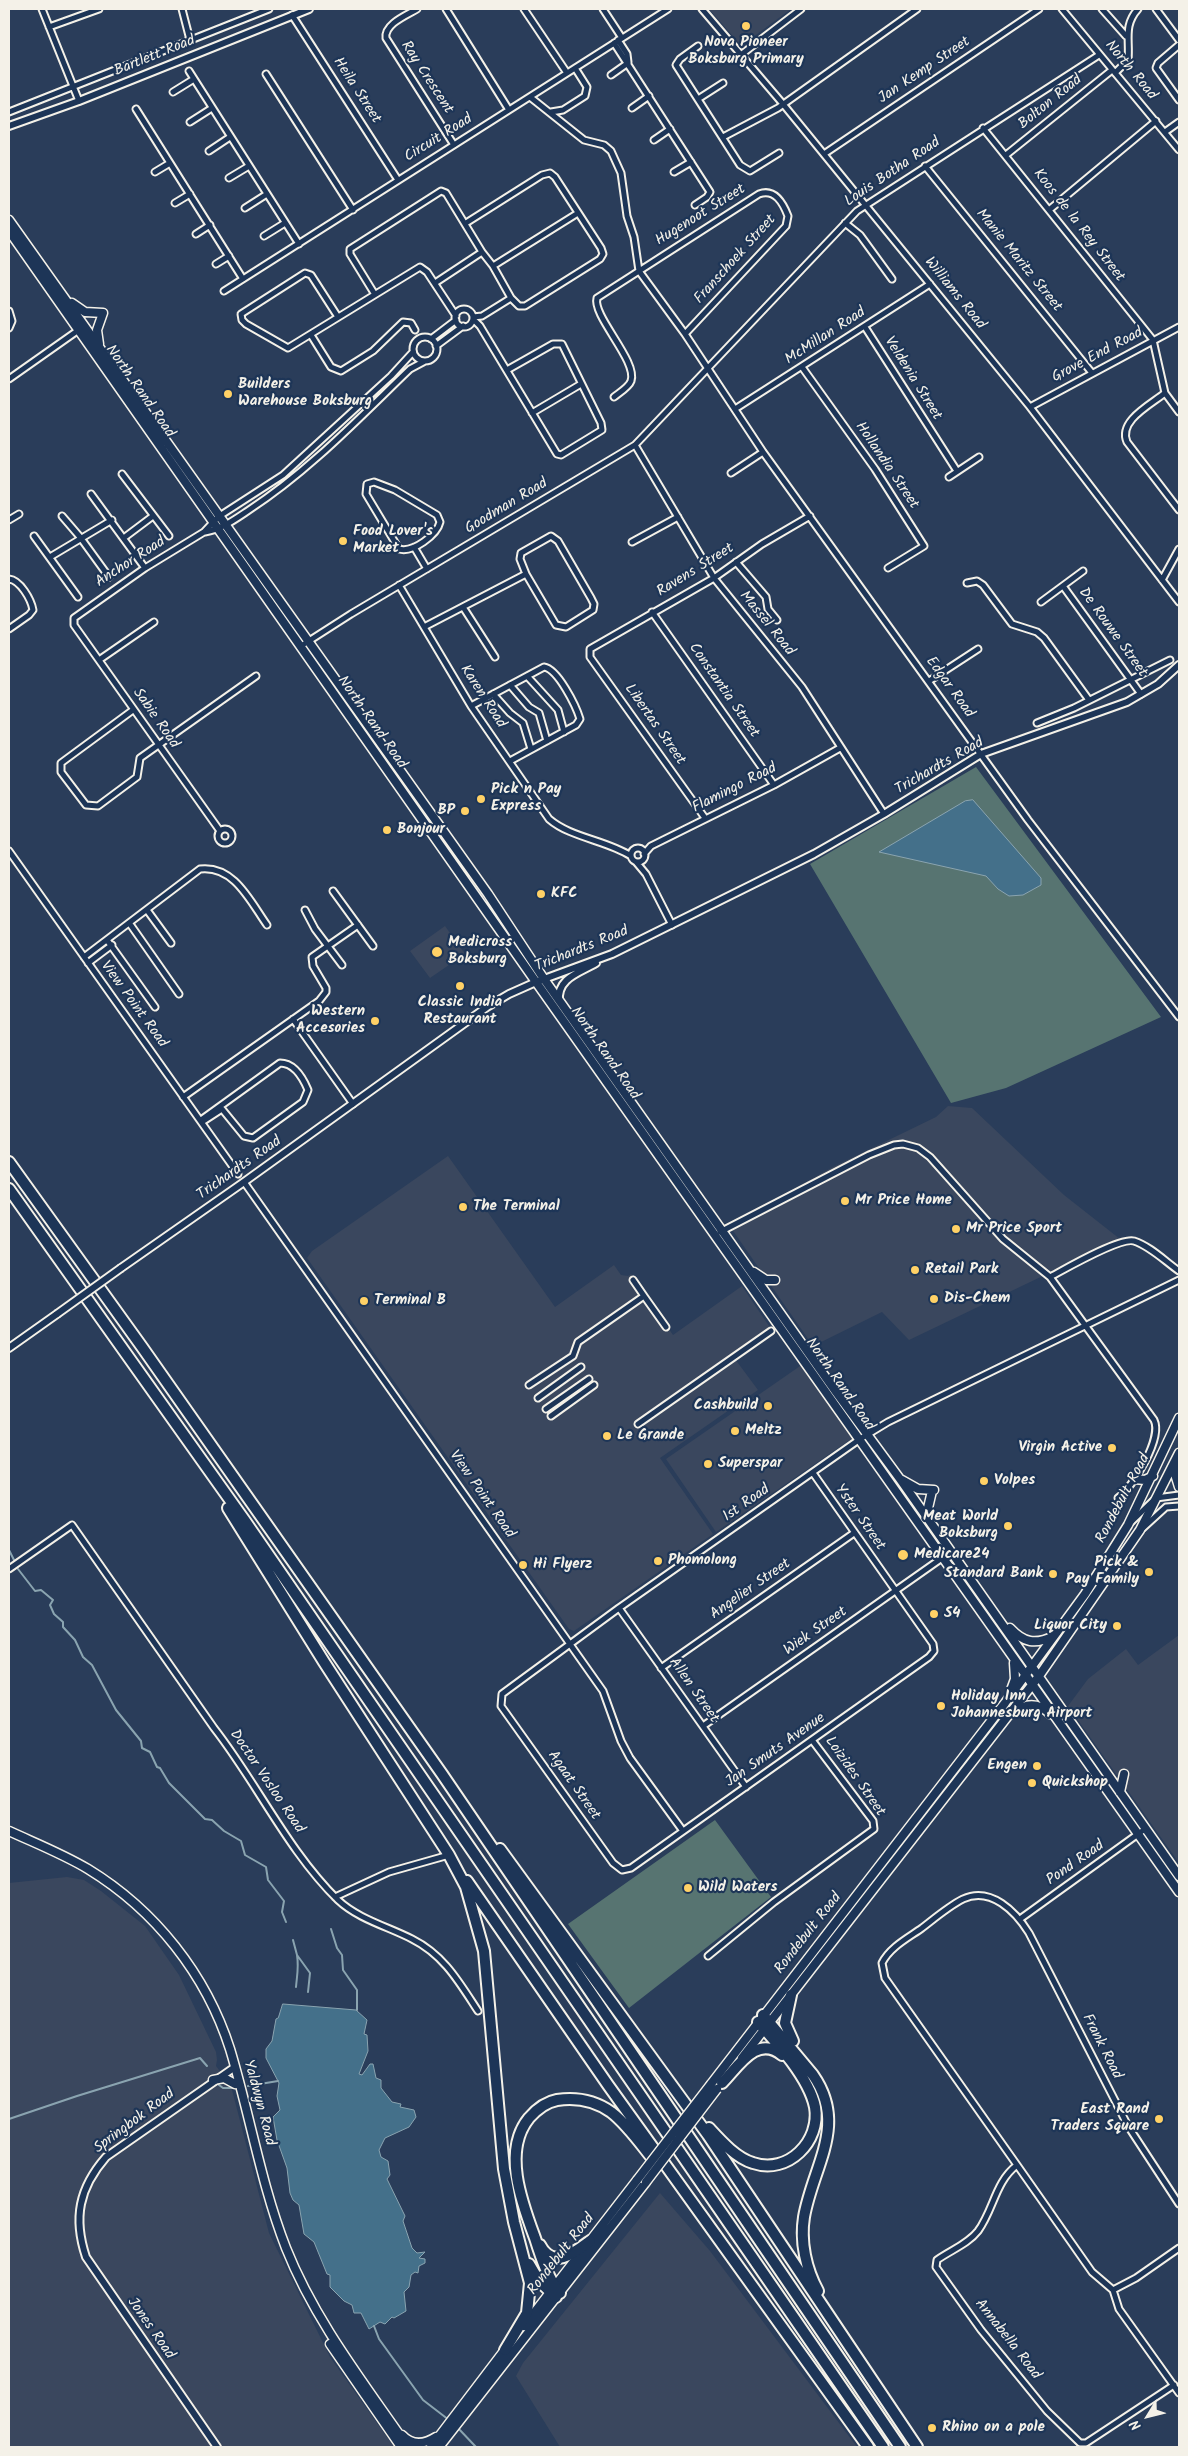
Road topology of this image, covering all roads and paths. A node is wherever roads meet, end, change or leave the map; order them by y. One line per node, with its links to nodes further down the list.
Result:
1 (42, 9): 20 (street)
2 (99, 9): 20 (street)
3 (182, 9): 22 (street)
4 (269, 9): 22 (street, Bartlett Road)
5 (309, 9): 19 (street, Bartlett Road)
6 (417, 9): 62 (street, Ray Crescent)
7 (446, 9): 49 (street)
8 (524, 9): 34 (street)
9 (603, 9): 24 (street)
10 (668, 9): 24 (street, Circuit Road)
11 (702, 9): 27 (street, Williams Road)
12 (802, 9): 27 (street)
13 (917, 9): 45 (street)
14 (1039, 9): 66 (street, Jan Kemp Street)
15 (1062, 9): 28 (street, North Road)
16 (1102, 9): 21 (street)
17 (1138, 9): 21 (street)
18 (1156, 9): 23 (street)
19 (292, 15): 44 (street, Bartlett Road); 75 (street, Heila Street)
20 (49, 27): 38 (street)
21 (1126, 36): 31 (street, Bolton Road)
22 (190, 40): 38 (street, Bartlett Road)
23 (1179, 40)
24 (618, 41): 29 (street); 30 (street, Circuit Road)
25 (1179, 45): 43 (street)
26 (698, 46): 42 (street)
27 (742, 54): 45 (street, Williams Road)
28 (1099, 55): 31 (street, North Road); 56 (street, Louis Botha Road)
29 (628, 63): 35 (street); 40 (street)
30 (575, 68): 34 (street, Circuit Road); 51 (street)
31 (1113, 71): 52 (street, North Road); 67 (street, Bolton Road)
32 (189, 72): 36 (street)
33 (266, 74): 83 (street)
34 (567, 74): 41 (street, Circuit Road)
35 (611, 74)
36 (194, 79): 39 (street); 46 (street)
37 (723, 84): 42 (street)
38 (73, 86): 44 (street); 50 (street, Bartlett Road)
39 (174, 92)
40 (649, 96): 47 (street); 57 (street)
41 (530, 97): 49 (street, Circuit Road); 51 (street)
42 (698, 99): 60 (street)
43 (1179, 100)
44 (79, 101): 55 (street, Bartlett Road)
45 (784, 104): 60 (street); 66 (street, Williams Road)
46 (212, 108): 53 (street); 59 (street)
47 (632, 108)
48 (136, 109): 69 (street)
49 (509, 110): 62 (street, Circuit Road)
50 (9, 112)
51 (550, 112): 99 (street)
52 (1156, 121): 58 (street, North Road); 84 (street)
53 (190, 122)
54 (1179, 122): 58 (street)
55 (9, 126)
56 (983, 128): 67 (street, Koos de la Rey Street); 71 (street, Louis Botha Road)
57 (670, 129): 61 (street); 68 (street)
58 (1165, 132): 64 (street, North Road)
59 (230, 137): 63 (street); 70 (street)
60 (723, 137): 65 (street)
61 (654, 140)
62 (454, 145): 75 (street, Circuit Road)
63 (209, 150)
64 (1179, 150)
65 (779, 153)
66 (824, 154): 81 (street, Williams Road)
67 (1006, 155): 84 (street, Koos de la Rey Street)
68 (691, 162): 73 (street); 80 (street)
69 (170, 163): 72 (street); 76 (street)
70 (249, 166): 74 (street); 77 (street)
71 (925, 166): 81 (street, Louis Botha Road); 129 (street, Manie Maritz Street)
72 (155, 172)
73 (674, 172)
74 (229, 178)
75 (398, 180): 83 (street, Circuit Road)
76 (190, 194): 79 (street); 90 (street)
77 (267, 194): 82 (street); 87 (street)
78 (778, 199): 99 (street, Hugenoot Street); 118 (street, Franschoek Street)
79 (175, 203)
80 (695, 205)
81 (865, 205): 89 (street, Louis Botha Road); 103 (street, Williams Road)
82 (245, 208)
83 (353, 210): 94 (street, Circuit Road)
84 (1049, 210): 121 (street, Koos de la Rey Street)
85 (578, 213): 88 (street); 98 (street); 107 (street)
86 (9, 220): 104 (main road, North Rand Road)
87 (285, 223): 93 (street); 94 (street)
88 (466, 223): 95 (street); 106 (street)
89 (845, 223): 101 (street); 127 (street, Louis Botha Road)
90 (210, 225): 92 (street); 96 (street)
91 (9, 231): 116 (main road, North Rand Road)
92 (196, 234)
93 (264, 236)
94 (299, 244): 100 (street, Circuit Road)
95 (482, 252): 98 (street); 102 (street)
96 (229, 256): 97 (street); 100 (street)
97 (216, 264)
98 (493, 266): 107 (street)
99 (639, 270): 118 (street, Edgar Road); 133 (street, Hugenoot Street)
100 (243, 278): 105 (street, Circuit Road)
101 (892, 279)
102 (435, 283): 106 (street); 110 (street)
103 (930, 284): 113 (street, McMillan Road); 134 (street, Williams Road)
104 (58, 288): 116 (main road, North Rand Road); 122 (main road)
105 (224, 291)
106 (374, 293): 109 (street)
107 (511, 298): 111 (street)
108 (9, 311): 115 (street)
109 (338, 317): 119 (street); 119 (street)
110 (456, 318): 111 (street); 112 (street); 120 (street)
111 (473, 318): 112 (street); 128 (street)
112 (463, 326): 123 (street)
113 (864, 327): 126 (street, McMillan Road); 141 (street, Veldenia Street)
114 (1179, 327): 121 (street, Grove End Road)
115 (9, 328)
116 (81, 328): 122 (main road, North Rand Road); 130 (street); 152 (main road, North Rand Road)
117 (416, 330): 119 (street)
118 (685, 334): 127 (street, Edgar Road)
119 (311, 335)
120 (431, 339): 123 (street); 124 (street)
121 (1154, 340): 129 (street, Grove End Road); 132 (street)
122 (99, 346): 152 (main road, North Rand Road)
123 (436, 346): 125 (street)
124 (413, 352): 125 (street); 152 (street, Anchor Road)
125 (425, 361): 155 (street)
126 (802, 367): 135 (street, McMillan Road); 167 (street, Hollandia Street)
127 (708, 368): 135 (street, Edgar Road); 138 (street, Goodman Road)
128 (507, 370): 131 (street); 137 (street)
129 (1092, 373): 134 (street, Grove End Road)
130 (9, 379)
131 (581, 384): 137 (street); 137 (street)
132 (1164, 393): 136 (street); 146 (street)
133 (614, 397)
134 (1030, 407): 174 (street, Williams Road)
135 (734, 409): 139 (street, Edgar Road)
136 (1179, 412)
137 (532, 413)
138 (635, 446): 151 (street, Massel Road); 168 (street, Goodman Road)
139 (763, 452): 142 (street); 150 (street, Edgar Road)
140 (979, 458): 141 (street)
141 (957, 471): 144 (street)
142 (731, 473)
143 (122, 474): 149 (street)
144 (949, 477)
145 (91, 494): 154 (street)
146 (1179, 510)
147 (19, 514): 153 (street)
148 (62, 516): 159 (street)
149 (153, 516): 158 (street); 160 (street)
150 (810, 516): 165 (street, Ravens Street); 199 (street, Edgar Road)
151 (678, 517): 161 (street); 172 (street, Massel Road)
152 (216, 519): 155 (main road, North Rand Road); 156 (street, Anchor Road)
153 (9, 520)
154 (112, 520): 159 (street); 160 (street)
155 (222, 528): 156 (street, Anchor Road); 188 (main road, North Rand Road); 190 (main road, North Rand Road)
156 (204, 532): 166 (street, Anchor Road)
157 (34, 536): 164 (street)
158 (168, 536)
159 (80, 537): 164 (street); 171 (street)
160 (125, 537): 166 (street)
161 (632, 542)
162 (414, 547): 162 (street); 168 (street)
163 (1179, 549): 174 (street)
164 (50, 557): 178 (street)
165 (736, 562): 172 (street, Ravens Street); 184 (street)
166 (146, 568): 183 (street, Anchor Road)
167 (888, 568)
168 (427, 569): 176 (street, Goodman Road)
169 (1083, 571): 177 (street)
170 (526, 574): 170 (street); 181 (street)
171 (108, 577)
172 (714, 578): 182 (street, Ravens Street); 210 (street, Massel Road)
173 (9, 579): 187 (street)
174 (1162, 580): 180 (street, Williams Road)
175 (967, 583): 203 (street)
176 (399, 585): 186 (street, Karen Road); 188 (street, Goodman Road)
177 (1063, 586): 179 (street); 198 (street, De Rouwe Street)
178 (78, 597)
179 (1041, 602)
180 (1179, 602)
181 (463, 607): 186 (street); 192 (street)
182 (652, 612): 189 (street, Ravens Street); 214 (street, Constantia Street)
183 (74, 618): 193 (street, Sabie Road)
184 (777, 620)
185 (154, 622): 193 (street)
186 (424, 627): 204 (street, Karen Road)
187 (9, 629)
188 (308, 641): 190 (street, Goodman Road); 241 (main road, North Rand Road)
189 (594, 645): 216 (street, Libertas Street)
190 (301, 646): 241 (main road, North Rand Road)
191 (978, 649): 199 (street)
192 (496, 657)
193 (99, 660): 205 (street, Sabie Road)
194 (1170, 660): 198 (street)
195 (1179, 665): 202 (street, Trichardts Road)
196 (256, 676): 209 (street)
197 (527, 676): 200 (street); 207 (street); 207 (street)
198 (1130, 679): 202 (street, De Rouwe Street); 203 (street)
199 (929, 681): 212 (street, Edgar Road)
200 (510, 685): 201 (street); 208 (street)
201 (494, 694): 204 (street); 211 (street)
202 (1142, 694): 212 (street, Trichardts Road)
203 (1089, 700): 206 (street)
204 (471, 706): 213 (street, Karen Road)
205 (133, 710): 209 (street, Sabie Road); 209 (street)
206 (1037, 723)
207 (564, 732): 208 (street)
208 (547, 741): 211 (street)
209 (158, 746): 217 (street, Sabie Road)
210 (840, 748): 214 (street, Flamingo Road); 215 (street, Massel Road)
211 (531, 750): 213 (street)
212 (981, 754): 215 (street, Trichardts Road); 245 (street, Edgar Road)
213 (510, 761): 218 (street, Karen Road)
214 (774, 785): 216 (street, Flamingo Road)
215 (884, 814): 231 (street, Trichardts Road)
216 (705, 818): 221 (street, Flamingo Road)
217 (220, 831)
218 (618, 848): 219 (street); 222 (street)
219 (634, 850): 221 (street); 222 (street)
220 (9, 851): 238 (street, View Point Road)
221 (643, 854): 223 (street); 224 (street)
222 (631, 856): 223 (street)
223 (636, 862): 224 (street)
224 (646, 874): 231 (street)
225 (333, 891): 230 (street)
226 (147, 910): 228 (street); 229 (street); 233 (street)
227 (305, 910): 235 (street)
228 (130, 924): 232 (street); 242 (street)
229 (267, 925)
230 (358, 925): 235 (street); 236 (street)
231 (672, 925): 237 (street, Trichardts Road)
232 (110, 938): 234 (street); 238 (street)
233 (171, 943)
234 (112, 946): 239 (street); 244 (street)
235 (328, 946): 240 (street); 246 (street)
236 (373, 946)
237 (612, 954): 241 (street, Trichardts Road); 243 (street)
238 (84, 957): 239 (street, View Point Road)
239 (88, 963): 247 (street, View Point Road)
240 (342, 965)
241 (540, 981): 243 (main road, North Rand Road); 248 (street, Trichardts Road); 252 (main road, North Rand Road)
242 (179, 994)
243 (560, 1001): 251 (main road, North Rand Road)
244 (155, 1007)
245 (1179, 1017)
246 (293, 1019): 247 (street); 248 (street)
247 (184, 1096): 249 (street, View Point Road)
248 (353, 1104): 254 (street, Trichardts Road)
249 (201, 1121): 249 (street); 253 (street, View Point Road)
250 (9, 1162): 314 (highway)
251 (674, 1162): 252 (main road); 256 (main road, North Rand Road)
252 (669, 1170): 256 (main road, North Rand Road)
253 (238, 1174)
254 (244, 1182): 268 (street, Trichardts Road, bridge); 300 (street, View Point Road)
255 (9, 1189): 264 (highway)
256 (719, 1233): 257 (main road, North Rand Road); 259 (street); 279 (main road, North Rand Road)
257 (750, 1270): 261 (main road); 278 (main road, North Rand Road)
258 (1179, 1271): 259 (street)
259 (1050, 1277): 265 (street)
260 (633, 1280): 263 (street)
261 (775, 1280)
262 (1179, 1280): 265 (street, 1st Road)
263 (644, 1296): 266 (street); 271 (street)
264 (98, 1316): 323 (highway); 362 (highway)
265 (1086, 1326): 278 (street, 1st Road); 284 (street)
266 (666, 1327)
267 (771, 1331): 277 (street)
268 (9, 1348)
269 (581, 1367): 273 (street)
270 (589, 1379): 274 (street)
271 (529, 1384)
272 (594, 1386): 275 (street)
273 (538, 1398)
274 (546, 1409)
275 (551, 1416)
276 (1179, 1418): 282 (main road, Rondebult Road)
277 (638, 1424)
278 (868, 1434): 279 (street, 1st Road); 283 (main road, North Rand Road)
279 (860, 1439): 281 (street, 1st Road); 294 (main road, North Rand Road)
280 (1179, 1454): 285 (main road); 288 (main road, Rondebult Road)
281 (813, 1473): 293 (street, Yster Street); 297 (street, 1st Road)
282 (1153, 1476): 284 (main road); 291 (main road, Rondebult Road)
283 (900, 1479): 290 (main road, North Rand Road); 290 (main road)
284 (1134, 1479): 287 (street)
285 (1179, 1487)
286 (1179, 1496): 288 (street)
287 (1118, 1498)
288 (1156, 1498): 291 (street); 292 (main road, Rondebult Road)
289 (1179, 1506): 292 (street)
290 (930, 1523): 298 (main road, North Rand Road)
291 (1128, 1525): 299 (main road, Rondebult Road)
292 (1140, 1530): 306 (main road, Rondebult Road)
293 (854, 1533): 296 (street, Yster Street); 304 (street, Angelier Street)
294 (942, 1558): 296 (street, Wiek Street); 302 (main road, North Rand Road)
295 (9, 1569): 327 (street, Doctor Vosloo Road)
296 (896, 1592): 301 (street, Yster Street); 311 (street, Wiek Street)
297 (620, 1608): 300 (street, 1st Road); 304 (street, Allen Street)
298 (994, 1612): 299 (main road); 303 (main road, North Rand Road)
299 (1055, 1635): 303 (main road, Rondebult Road)
300 (570, 1644): 309 (street, 1st Road); 320 (street, View Point Road)
301 (934, 1651): 313 (street, Jan Smuts Avenue)
302 (1011, 1655): 305 (main road, North Rand Road); 308 (main road)
303 (1032, 1666): 305 (main road, Rondebult Road); 306 (main road, North Rand Road)
304 (661, 1668): 311 (street, Allen Street)
305 (1026, 1675): 307 (main road, North Rand Road); 308 (main road, Rondebult Road)
306 (1039, 1676): 307 (main road, Rondebult Road); 317 (main road, North Rand Road)
307 (1032, 1684): 310 (main road, Rondebult Road); 312 (main road, North Rand Road)
308 (1005, 1703): 332 (main road, Rondebult Road)
309 (501, 1706): 324 (street, Agaat Street)
310 (1005, 1721): 312 (main road); 330 (main road, Rondebult Road)
311 (703, 1726): 316 (street, Allen Street)
312 (1065, 1730): 321 (main road, North Rand Road)
313 (812, 1740): 316 (street, Jan Smuts Avenue); 329 (street, Loizides Street)
314 (442, 1774): 339 (highway); 363 (highway)
315 (1124, 1774): 317 (main road)
316 (746, 1787): 320 (street, Jan Smuts Avenue)
317 (1120, 1792): 318 (main road, North Rand Road)
318 (1145, 1829): 321 (street, Pond Road); 325 (main road, North Rand Road)
319 (9, 1831): 334 (main road, Yaldwyn Road)
320 (683, 1831): 324 (street, Jan Smuts Avenue)
321 (1138, 1834): 326 (main road, North Rand Road); 328 (street, Pond Road)
322 (9, 1836): 334 (main road, Yaldwyn Road)
323 (450, 1855): 327 (street); 344 (highway); 346 (highway)
324 (631, 1868)
325 (1179, 1876)
326 (1179, 1892)
327 (335, 1897): 331 (street, Doctor Vosloo Road)
328 (1020, 1919): 340 (street, Frank Road); 341 (street, Frank Road)
329 (708, 1956)
330 (791, 1995): 332 (main road, Rondebult Road); 335 (highway)
331 (478, 2010)
332 (764, 2022): 333 (highway); 335 (highway); 338 (main road, Rondebult Road); 345 (main road, Rondebult Road, bridge)
333 (792, 2064): 338 (highway); 339 (highway)
334 (233, 2068): 336 (street, Springbok Road); 337 (main road, Yaldwyn Road); 354 (main road, Yaldwyn Road)
335 (813, 2074): 350 (highway)
336 (213, 2080): 337 (main road); 342 (street, Springbok Road)
337 (236, 2084): 358 (main road, Yaldwyn Road)
338 (720, 2086): 349 (main road, Rondebult Road, bridge)
339 (675, 2090): 350 (highway)
340 (1017, 2165): 348 (street); 352 (street, Annabella Road)
341 (1179, 2204)
342 (79, 2218): 357 (street, Jones Road)
343 (532, 2231): 344 (highway); 345 (highway); 349 (highway)
344 (718, 2240): 361 (highway)
345 (590, 2241): 349 (main road, Rondebult Road)
346 (521, 2245): 349 (highway); 351 (highway)
347 (1179, 2248): 348 (street)
348 (1113, 2290): 352 (street)
349 (556, 2292): 351 (main road, Rondebult Road); 355 (main road, Rondebult Road)
350 (850, 2349): 364 (highway)
351 (505, 2350): 355 (main road, Rondebult Road)
352 (1174, 2385): 353 (street)
353 (1179, 2393)
354 (382, 2410): 356 (main road); 359 (main road, Yaldwyn Road)
355 (457, 2420): 356 (main road, Rondebult Road)
356 (444, 2438): 360 (main road, Rondebult Road)
357 (217, 2447)
358 (401, 2447)
359 (408, 2447)
360 (431, 2447)
361 (866, 2447)
362 (883, 2447)
363 (900, 2447)
364 (917, 2447)

